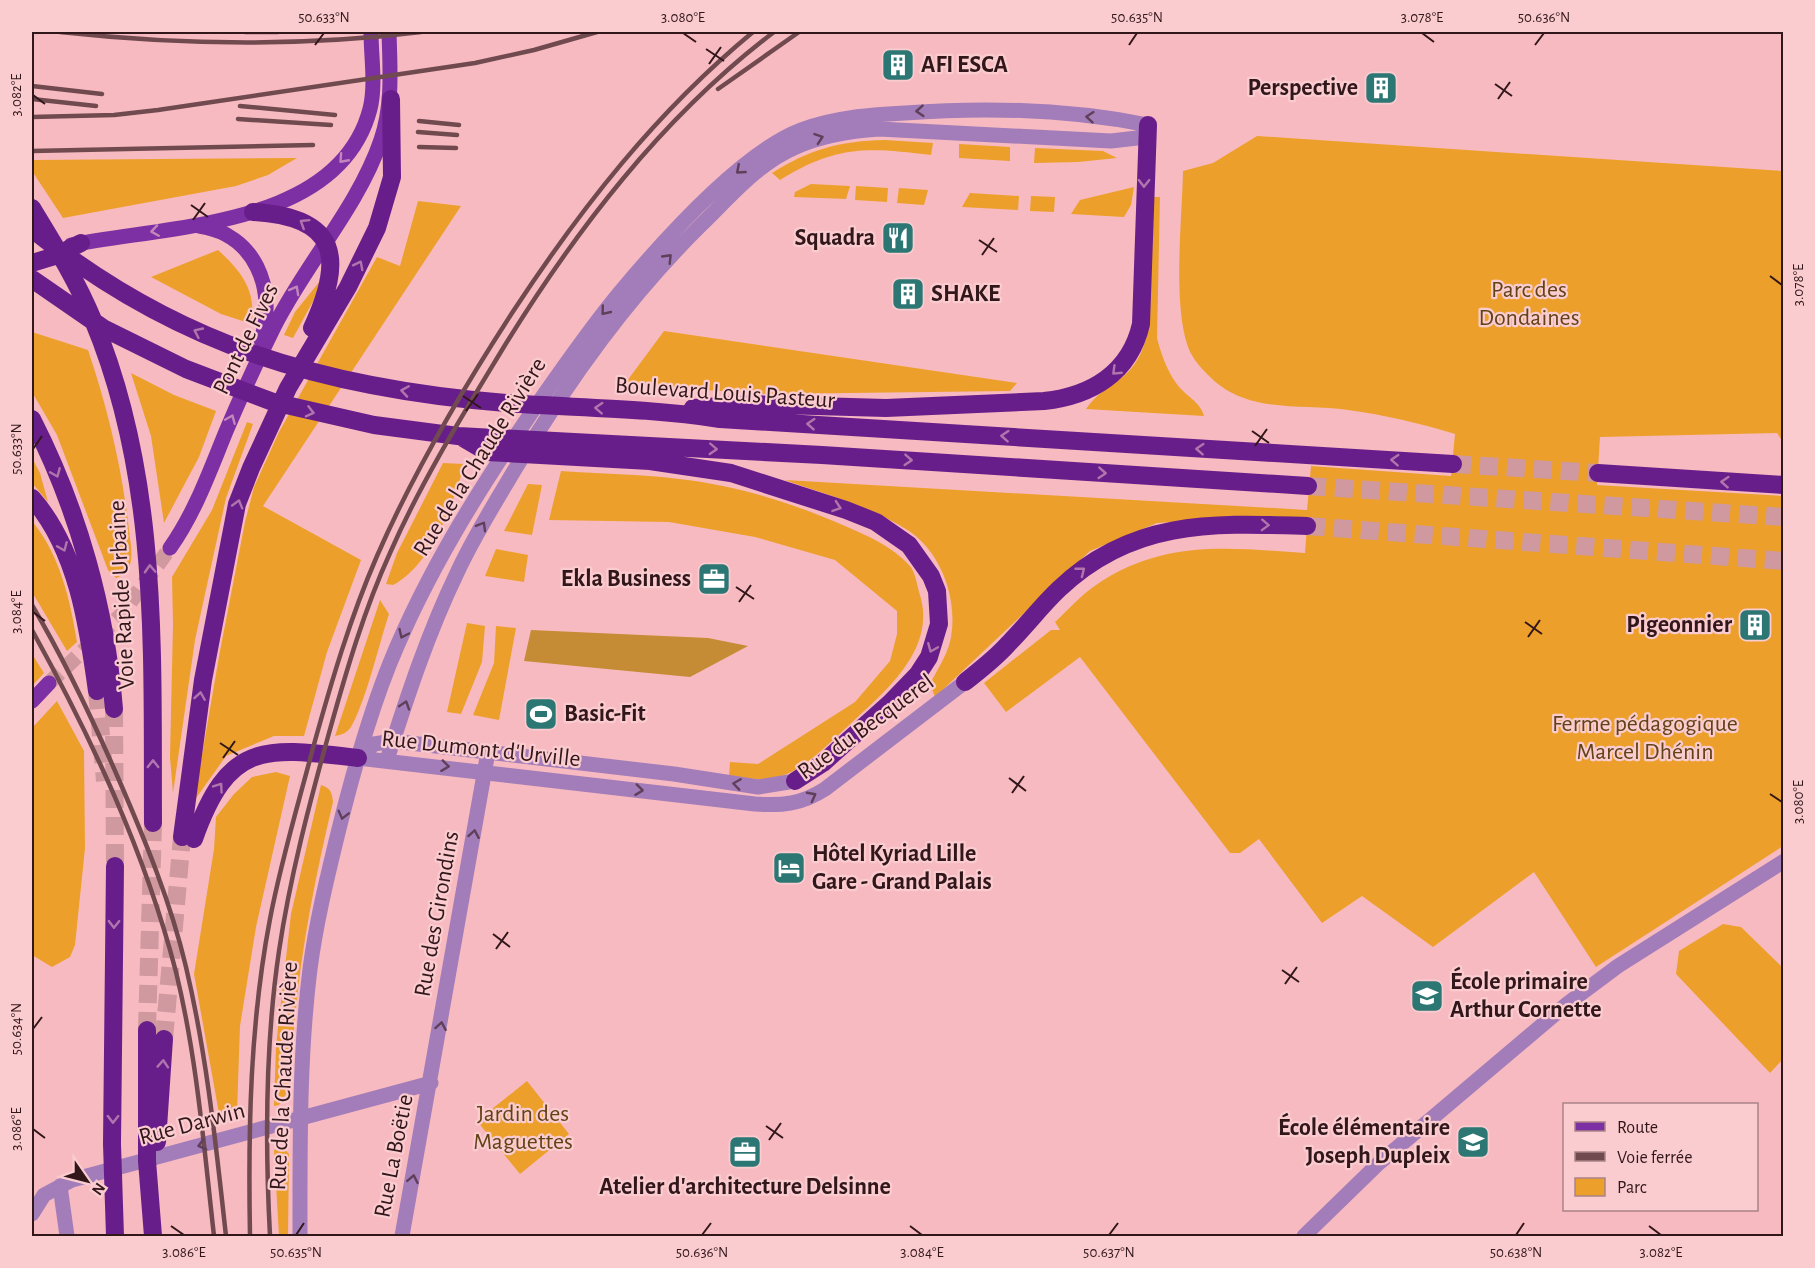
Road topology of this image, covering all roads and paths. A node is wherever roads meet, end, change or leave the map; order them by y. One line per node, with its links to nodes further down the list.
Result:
1 (371, 32): 6 (main road, one-way to 6)
2 (389, 32): 3 (main road)
3 (391, 99): 9 (main road, Pont de Fives); 15 (highway, one-way to 3)
4 (1147, 131): 16 (highway, one-way to 16); 31 (street, Rue de la Chaude Rivière, one-way to 4); 33 (street, Rue de la Chaude Rivière, one-way to 33)
5 (32, 208): 38 (highway, Voie Rapide Urbaine, one-way to 5)
6 (254, 212): 7 (main road); 9 (highway, one-way to 6)
7 (192, 225): 10 (main road, one-way to 10); 14 (main road)
8 (32, 230): 16 (highway, Boulevard Louis Pasteur, one-way to 8)
9 (324, 242): 14 (main road, Pont de Fives, one-way to 9); 15 (highway)
10 (81, 243): 11 (main road); 12 (highway)
11 (32, 254)
12 (32, 263)
13 (32, 279): 18 (highway, one-way to 18)
14 (248, 380): 25 (main road, Pont de Fives, one-way to 14)
15 (288, 388): 33 (highway)
16 (657, 411): 19 (highway, Boulevard Louis Pasteur, one-way to 16)
17 (32, 419): 30 (highway, Voie Rapide Urbaine, one-way to 30)
18 (652, 453): 22 (highway, one-way to 22); 36 (highway, one-way to 36)
19 (1453, 464)
20 (1598, 473): 21 (highway, one-way to 20)
21 (1784, 485)
22 (1308, 486)
23 (32, 498): 28 (highway, one-way to 28)
24 (1307, 526): 26 (highway, one-way to 24)
25 (170, 548)
26 (964, 682): 37 (street, Rue du Becquerel, one-way to 26)
27 (50, 683): 29 (main road)
28 (97, 691)
29 (32, 701)
30 (114, 710)
31 (393, 741): 32 (street, Rue Dumont d'Urville); 33 (street, Rue Dumont d'Urville); 34 (street, Rue de la Chaude Rivière)
32 (488, 752): 35 (street, Rue des Girondins); 36 (street, Rue Dumont d'Urville, one-way to 32)
33 (358, 758): 34 (street, Rue Dumont d'Urville); 44 (street, Rue de la Chaude Rivière, one-way to 44)
34 (387, 760): 35 (street, Rue Dumont d'Urville, one-way to 35)
35 (485, 771): 37 (street, Rue Dumont d'Urville, one-way to 37); 43 (street, Rue des Girondins, one-way to 35)
36 (795, 781)
37 (755, 804)
38 (153, 823)
39 (1784, 861): 53 (street)
40 (115, 866): 49 (highway, one-way to 49)
41 (147, 1030): 46 (highway)
42 (164, 1039): 46 (highway, one-way to 42)
43 (431, 1083): 44 (street, Rue Darwin); 52 (street, Rue La Boëtie, one-way to 43)
44 (302, 1118): 45 (street, Rue Darwin, one-way to 45); 51 (street, Rue de la Chaude Rivière)
45 (60, 1186): 47 (street); 48 (street)
46 (151, 1206): 50 (highway)
47 (32, 1214)
48 (67, 1236)
49 (115, 1236)
50 (153, 1236)
51 (300, 1236)
52 (402, 1236)
53 (1304, 1236)

